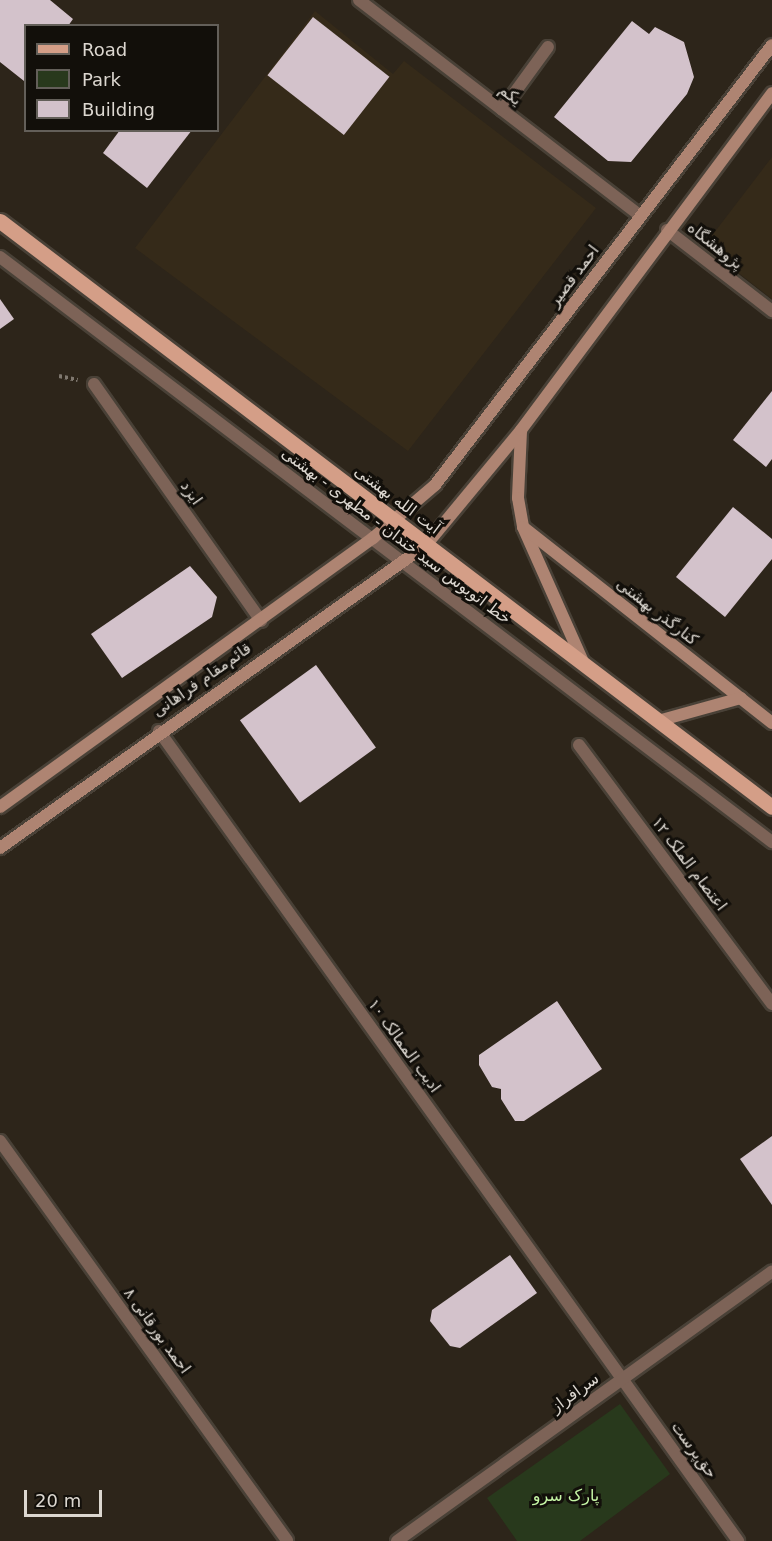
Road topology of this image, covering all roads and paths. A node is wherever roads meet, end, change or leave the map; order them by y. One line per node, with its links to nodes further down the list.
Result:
1 (359, 0): 5 (street, یکم)
2 (772, 45): 6 (main road, احمد قصیر)
3 (548, 47): 5 (street)
4 (772, 93): 8 (main road)
5 (502, 110): 6 (street, یکم)
6 (641, 216): 13 (main road, احمد قصیر)
7 (0, 221): 13 (main road, آیت الله بهشتی)
8 (667, 230): 10 (street, پژوهشگاه); 12 (main road)
9 (0, 257): 15 (street, خط اتوبوس سید خندان - مطهری - بهشتی)
10 (772, 311)
11 (94, 384): 18 (street, ایزد)
12 (521, 430): 14 (main road); 16 (main road)
13 (396, 521): 15 (main road, قائم‌مقام فراهانی); 16 (main road, آیت الله بهشتی)
14 (523, 527): 19 (main road); 20 (main road, کنارگذر بهشتی)
15 (373, 538): 17 (street, خط اتوبوس سید خندان - مطهری - بهشتی); 18 (main road, قائم‌مقام فراهانی)
16 (426, 545): 17 (main road, قائم‌مقام فراهانی); 19 (main road, آیت الله بهشتی)
17 (402, 561): 23 (main road, قائم‌مقام فراهانی); 27 (street, خط اتوبوس سید خندان - مطهری - بهشتی)
18 (261, 621): 25 (main road, قائم‌مقام فراهانی)
19 (584, 665): 21 (main road, آیت الله بهشتی)
20 (741, 698): 21 (main road); 22 (main road, کنارگذر بهشتی)
21 (658, 721): 26 (main road, آیت الله بهشتی)
22 (772, 723)
23 (159, 731): 28 (main road, قائم‌مقام فراهانی); 32 (street, ادیب الممالک ۱۰)
24 (579, 745): 29 (street, اعتصام الملک ۱۲)
25 (0, 807)
26 (772, 807)
27 (772, 842)
28 (0, 848)
29 (772, 1004)
30 (0, 1141): 33 (street, احمد بورقانی ۸)
31 (772, 1272): 32 (street, سرافراز)
32 (622, 1379): 34 (street, سرافراز); 35 (street, حق‌پرست)
33 (287, 1541)
34 (397, 1541)
35 (738, 1541)

